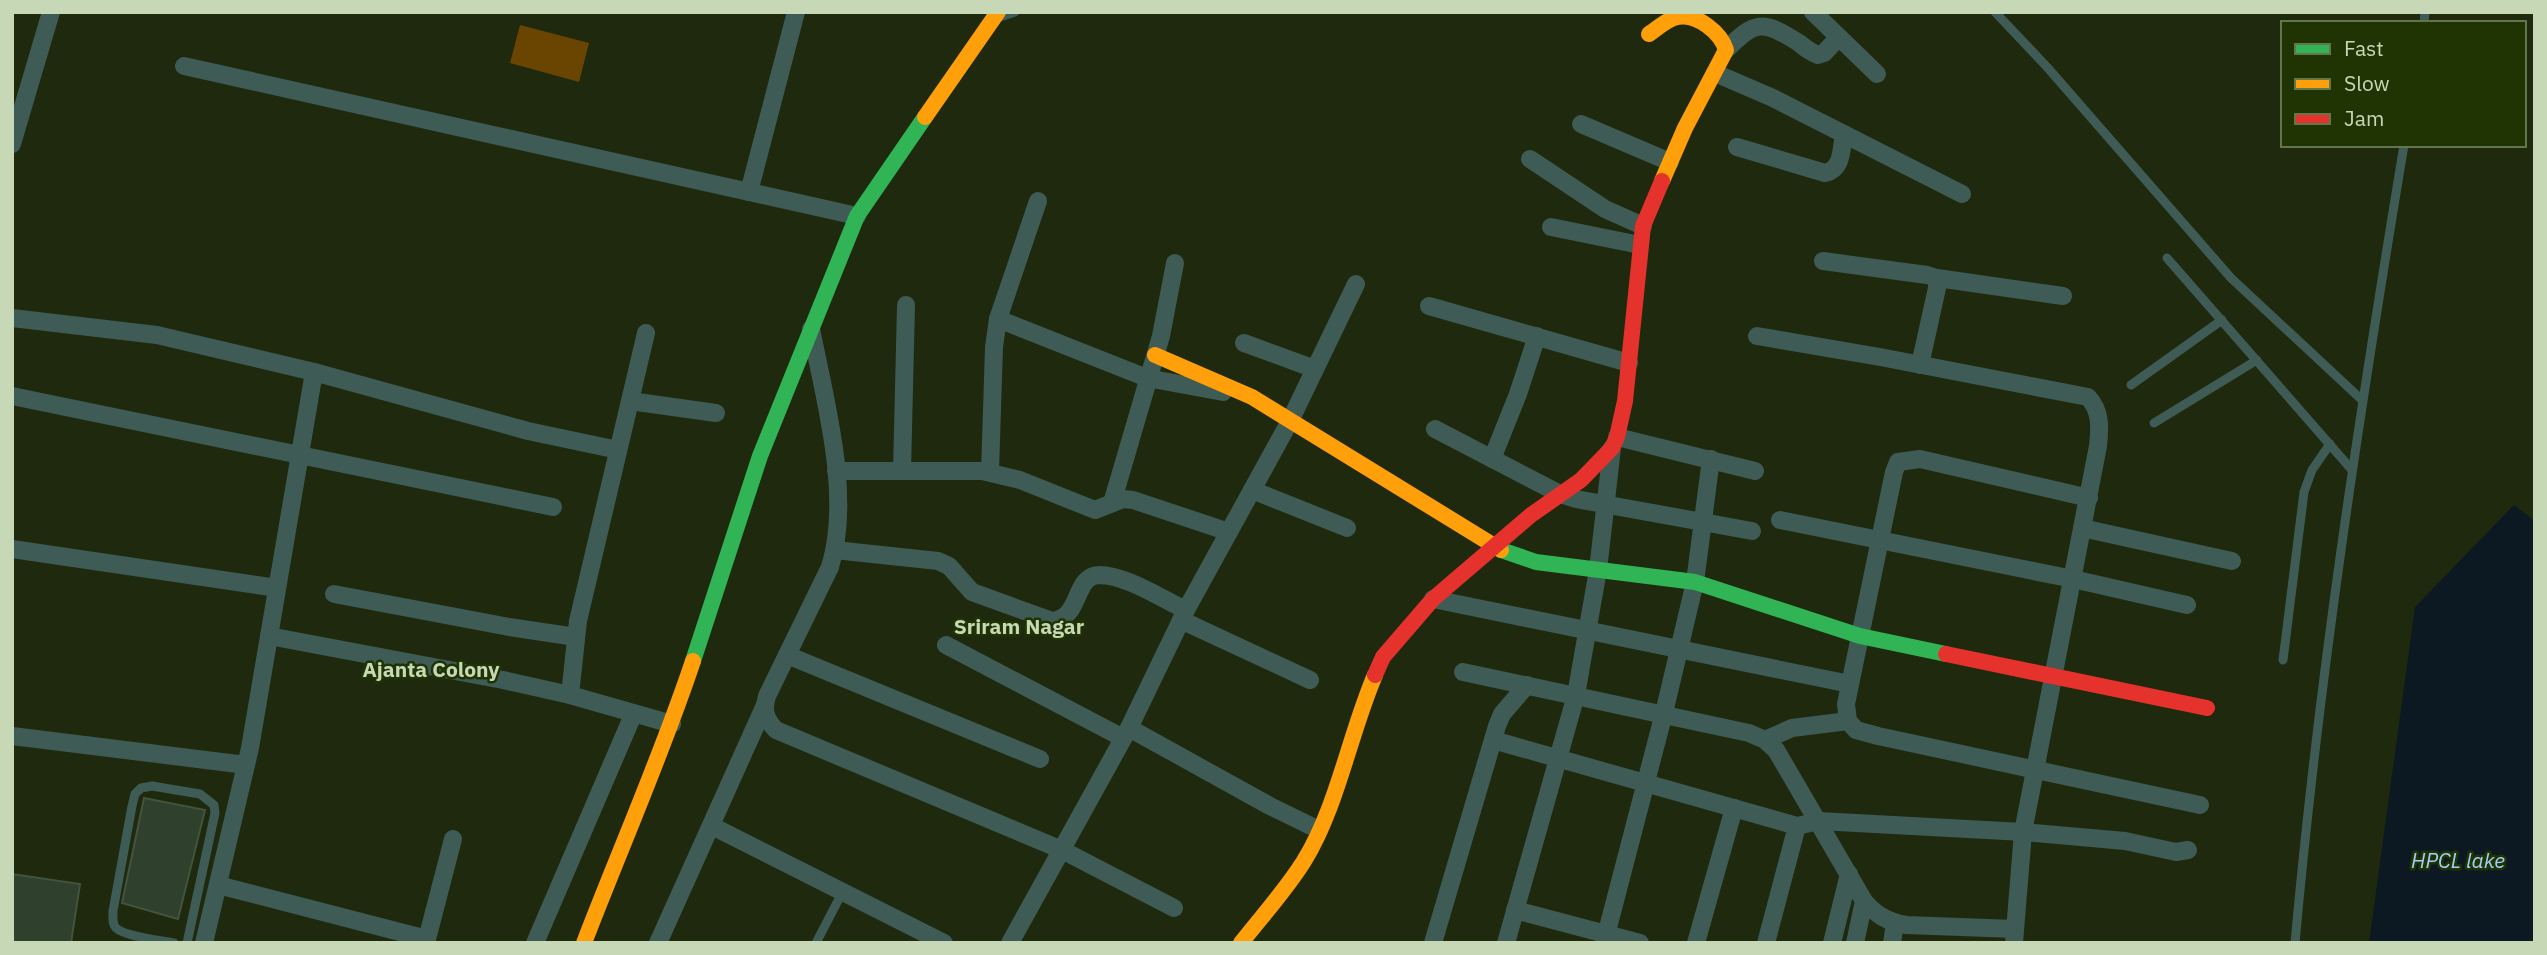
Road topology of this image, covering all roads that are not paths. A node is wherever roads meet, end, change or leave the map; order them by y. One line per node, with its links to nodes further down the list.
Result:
1 (51, 12): 15 (street)
2 (796, 12): 20 (street)
3 (1015, 12): 6 (lane)
4 (1814, 12): 8 (street)
5 (1995, 12): 53 (lane)
6 (996, 15): 23 (street)
7 (1649, 34): 9 (street)
8 (1839, 37): 9 (street); 12 (street)
9 (1726, 50): 11 (street)
10 (184, 66): 20 (street)
11 (1715, 73): 14 (street); 19 (street)
12 (1877, 74)
13 (1581, 124): 19 (street)
14 (1844, 134): 16 (street); 21 (street)
15 (12, 144)
16 (1737, 147)
17 (2404, 147): 53 (lane)
18 (1530, 159): 24 (street)
19 (1670, 162): 24 (street)
20 (749, 192): 23 (street)
21 (1962, 194)
22 (1038, 201): 36 (street)
23 (857, 216): 38 (street)
24 (1643, 226): 26 (street)
25 (1550, 227): 26 (street)
26 (1640, 245): 45 (street)
27 (2167, 258): 37 (lane)
28 (1822, 261): 30 (street)
29 (1175, 263): 43 (street)
30 (1937, 278): 32 (street); 46 (street)
31 (1356, 284): 47 (street)
32 (2063, 296)
33 (906, 305): 67 (street)
34 (1429, 306): 40 (street)
35 (12, 318): 48 (street)
36 (998, 319): 49 (street); 69 (street)
37 (2221, 320): 44 (lane); 50 (lane)
38 (811, 329): 66 (street); 115 (street)
39 (646, 333): 54 (street)
40 (1537, 336): 45 (street); 63 (street)
41 (1757, 336): 46 (street)
42 (1244, 343): 47 (street)
43 (1155, 355): 49 (street); 52 (street)
44 (2257, 360): 57 (lane); 60 (lane)
45 (1629, 363): 59 (street)
46 (1920, 365): 72 (street)
47 (1315, 369): 56 (street)
48 (314, 372): 61 (street); 62 (street)
49 (1147, 378): 52 (street); 73 (street)
50 (2131, 385)
51 (12, 396): 62 (street)
52 (1252, 397): 56 (street)
53 (2362, 400): 65 (lane)
54 (630, 401): 55 (street); 61 (street)
55 (716, 413)
56 (1290, 421): 70 (street); 83 (street)
57 (2154, 423)
58 (1435, 429): 63 (street)
59 (1614, 443): 64 (street); 71 (street); 74 (street)
60 (2330, 444): 65 (lane); 102 (lane)
61 (618, 450): 98 (street)
62 (300, 454): 75 (street); 90 (street)
63 (1492, 459): 71 (street)
64 (1711, 459): 68 (street); 77 (street)
65 (2353, 470): 163 (lane)
66 (836, 471): 67 (street); 85 (street)
67 (902, 471): 69 (street)
68 (1755, 471)
69 (990, 472): 73 (street)
70 (1252, 490): 78 (street); 81 (street)
71 (1560, 494): 74 (street); 83 (street)
72 (2088, 498): 79 (street); 82 (street)
73 (1112, 503): 81 (street)
74 (1606, 505): 77 (street); 87 (street)
75 (553, 507)
76 (1780, 520): 82 (street)
77 (1704, 522): 80 (street); 89 (street)
78 (1347, 528)
79 (2082, 528): 86 (street); 88 (street)
80 (1752, 531)
81 (1229, 533): 94 (street)
82 (1879, 540): 88 (street); 97 (street)
83 (1493, 547): 87 (street); 92 (street)
84 (12, 549): 90 (street)
85 (835, 550): 94 (street); 101 (street)
86 (2232, 561)
87 (1598, 570): 89 (street); 95 (street)
88 (2073, 579): 93 (street); 104 (street)
89 (1695, 582): 97 (street); 100 (street)
90 (277, 588): 96 (street)
91 (334, 594): 98 (street)
92 (1433, 599): 95 (street); 130 (street)
93 (2187, 605)
94 (1184, 615): 105 (street); 116 (street)
95 (1586, 632): 100 (street); 109 (street)
96 (269, 636): 108 (street); 122 (street)
97 (1860, 636): 104 (street); 106 (street)
98 (576, 637): 108 (street)
99 (946, 645): 116 (street)
100 (1679, 650): 106 (street); 112 (street)
101 (787, 655): 110 (street); 121 (street)
102 (2283, 660)
103 (1463, 671): 107 (street)
104 (2054, 676): 111 (street); 123 (street)
105 (1310, 681)
106 (1850, 684): 114 (street)
107 (1527, 685): 109 (street); 118 (street)
108 (570, 695): 113 (street)
109 (1576, 695): 112 (street); 120 (street)
110 (765, 705): 128 (street); 133 (street)
111 (2207, 708)
112 (1664, 713): 119 (street); 124 (street)
113 (633, 715): 115 (street); 148 (street)
114 (1848, 721): 119 (street); 123 (street)
115 (672, 724): 149 (street)
116 (1126, 733): 130 (street); 133 (street)
117 (12, 736): 122 (street)
118 (1493, 740): 120 (street); 155 (street)
119 (1765, 740): 127 (street)
120 (1559, 758): 124 (street); 140 (street)
121 (1040, 759)
122 (246, 765): 136 (street)
123 (2036, 769): 125 (street); 131 (street)
124 (1646, 783): 126 (street); 143 (street)
125 (2200, 805)
126 (1734, 808): 129 (street); 158 (street)
127 (1819, 821): 129 (street); 131 (street); 135 (street)
128 (712, 826): 137 (street); 150 (street)
129 (1797, 826): 159 (street)
130 (1319, 830): 154 (street)
131 (2024, 832): 134 (street); 142 (street)
132 (453, 839): 144 (street)
133 (1062, 850): 139 (street); 153 (street)
134 (2188, 850)
135 (1849, 874): 138 (street); 160 (street)
136 (218, 885): 144 (street); 147 (street)
137 (843, 891): 151 (lane); 152 (street)
138 (1864, 901): 141 (street); 161 (street)
139 (1174, 908)
140 (1515, 910): 143 (street); 156 (street)
141 (1895, 923): 142 (street); 162 (street)
142 (2015, 936)
143 (1606, 939): 157 (street)
144 (426, 941)
145 (174, 943): 146 (lane)
146 (187, 943)
147 (204, 943)
148 (535, 943)
149 (584, 943)
150 (658, 943)
151 (816, 943)
152 (944, 943)
153 (1010, 943)
154 (1241, 943)
155 (1433, 943)
156 (1506, 943)
157 (1640, 943)
158 (1696, 943)
159 (1766, 943)
160 (1832, 943)
161 (1855, 943)
162 (1892, 943)
163 (2295, 943)

